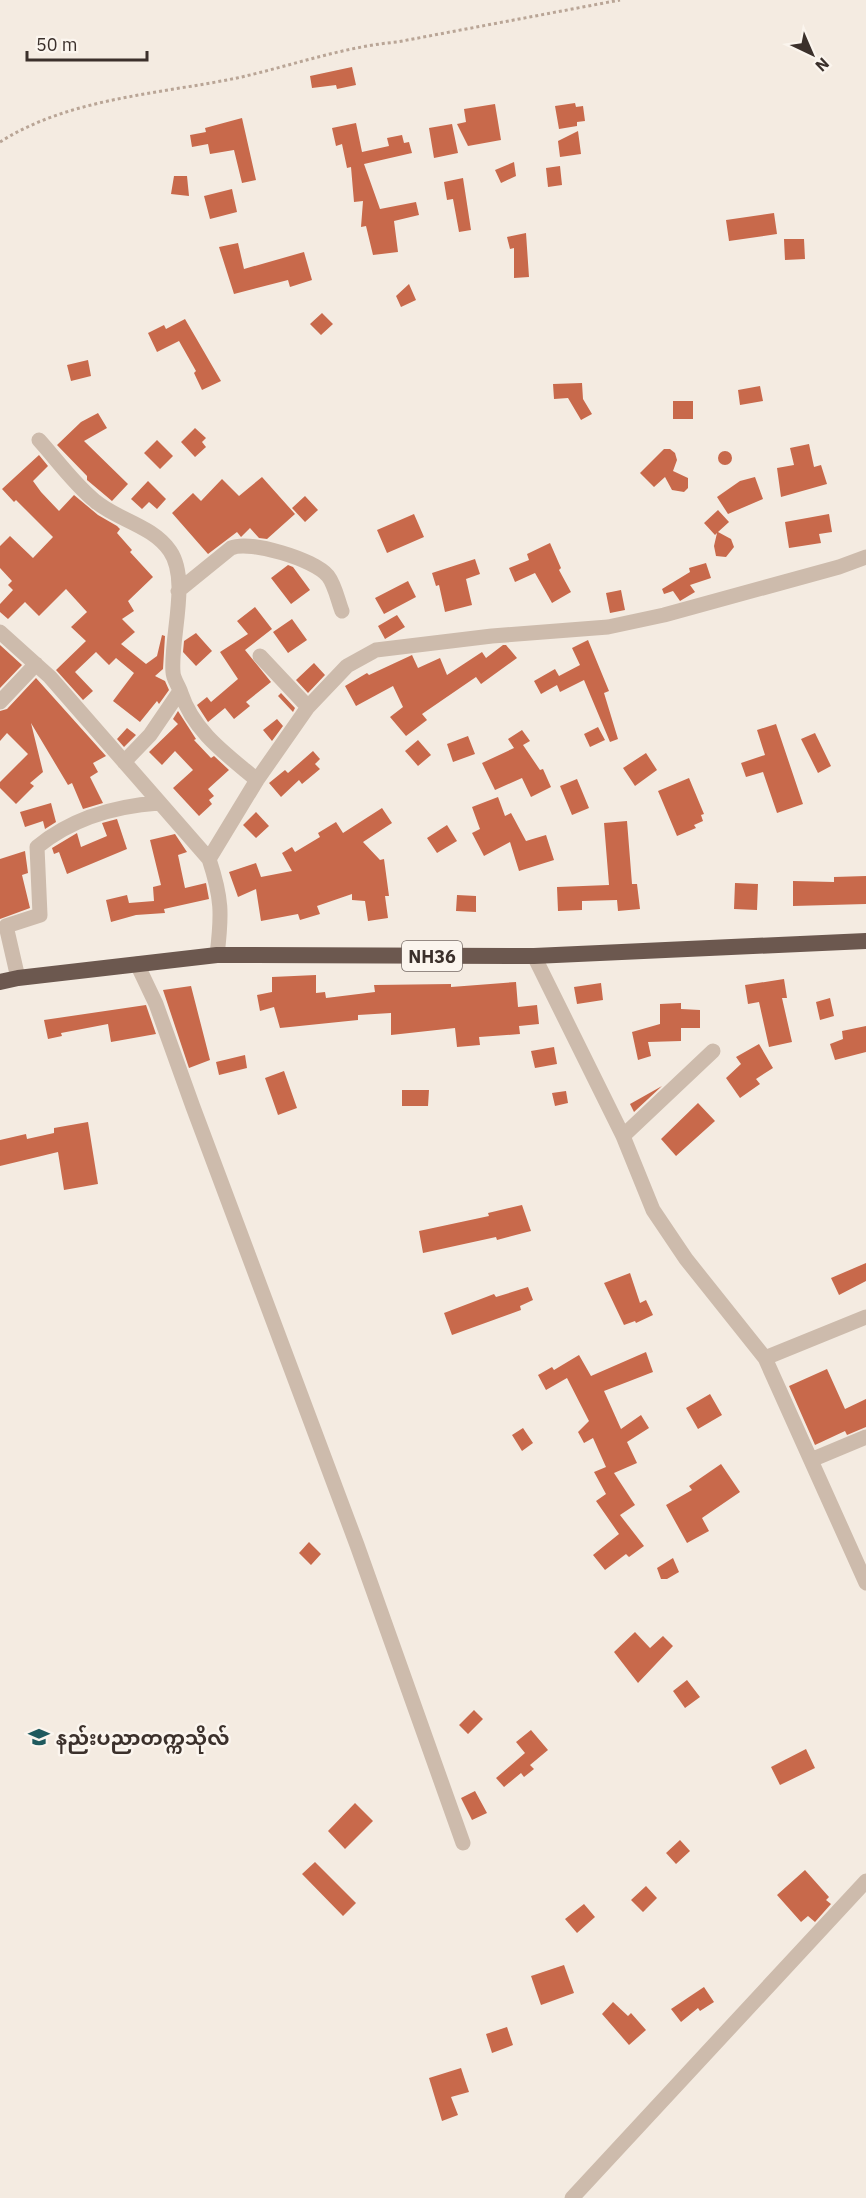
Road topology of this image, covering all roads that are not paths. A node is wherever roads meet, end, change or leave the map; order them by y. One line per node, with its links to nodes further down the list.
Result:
1 (39, 440): 3 (street)
2 (866, 557): 10 (street)
3 (178, 591): 4 (street); 8 (street)
4 (342, 611)
5 (0, 632): 7 (street)
6 (260, 656): 10 (street)
7 (36, 664): 9 (street); 11 (street)
8 (180, 691): 11 (street); 12 (street)
9 (0, 702)
10 (308, 707): 12 (street)
11 (124, 762): 13 (street)
12 (257, 780): 14 (street)
13 (159, 803): 14 (street); 19 (street)
14 (209, 859): 16 (street)
15 (866, 941): 17 (highway, NH36)
16 (217, 955): 17 (highway, NH36); 18 (highway, NH36)
17 (534, 956): 22 (street)
18 (137, 964): 19 (highway, NH36); 29 (street)
19 (18, 978): 20 (highway, NH36)
20 (0, 982)
21 (713, 1052): 22 (street)
22 (623, 1136): 24 (street)
23 (866, 1317): 24 (street)
24 (765, 1358): 26 (street)
25 (866, 1437): 26 (street)
26 (811, 1460): 27 (street)
27 (860, 1552): 28 (street)
28 (866, 1583)
29 (464, 1843)
30 (866, 1881): 31 (street)
31 (572, 2198)

